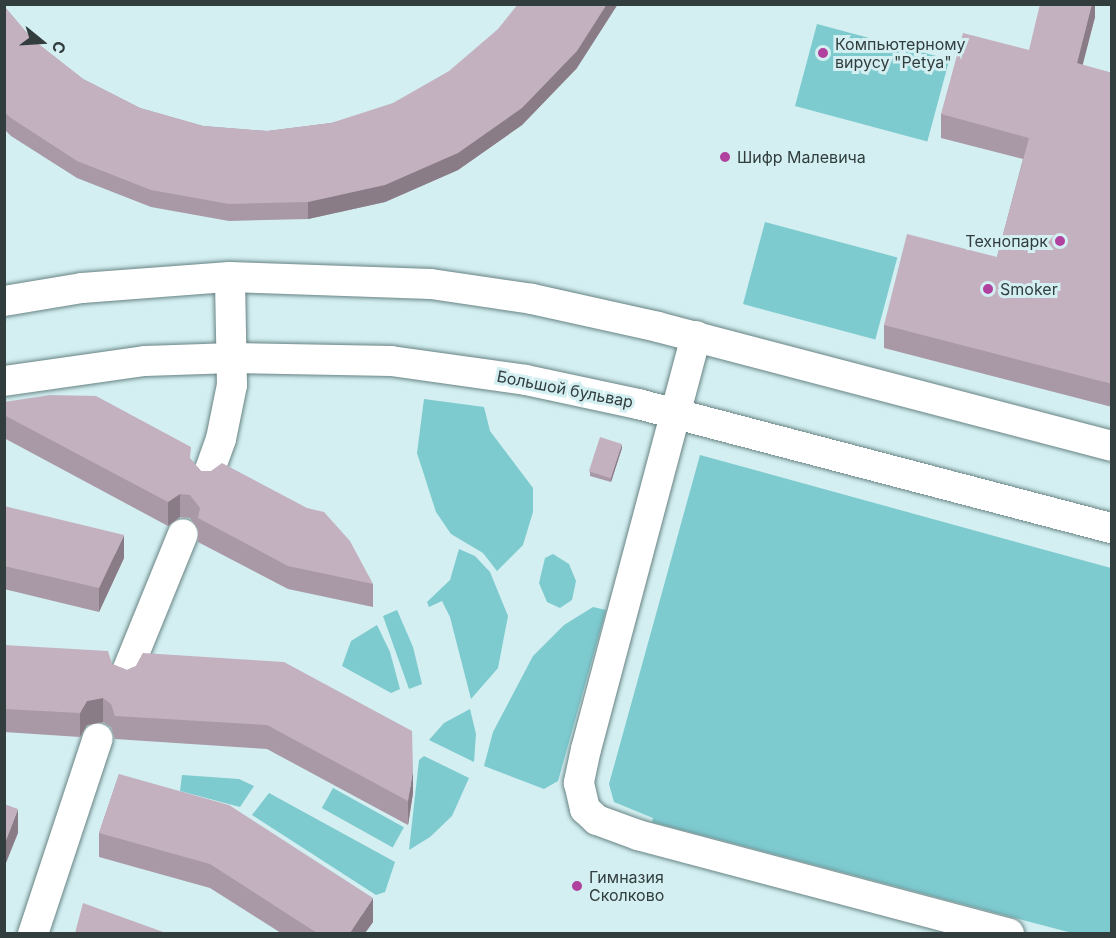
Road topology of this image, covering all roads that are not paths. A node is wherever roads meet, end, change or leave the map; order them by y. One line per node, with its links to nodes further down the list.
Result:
1 (230, 277): 2 (street); 3 (street); 4 (street)
2 (4, 301)
3 (696, 336): 6 (street); 7 (street)
4 (232, 358): 5 (street, Большой бульвар); 6 (street, Большой бульвар); 8 (street)
5 (4, 381)
6 (675, 414): 9 (street, Большой бульвар); 14 (street)
7 (1112, 446)
8 (207, 478)
9 (1112, 528)
10 (183, 534): 11 (street)
11 (125, 676)
12 (98, 738): 13 (street)
13 (33, 933)
14 (1009, 933)

